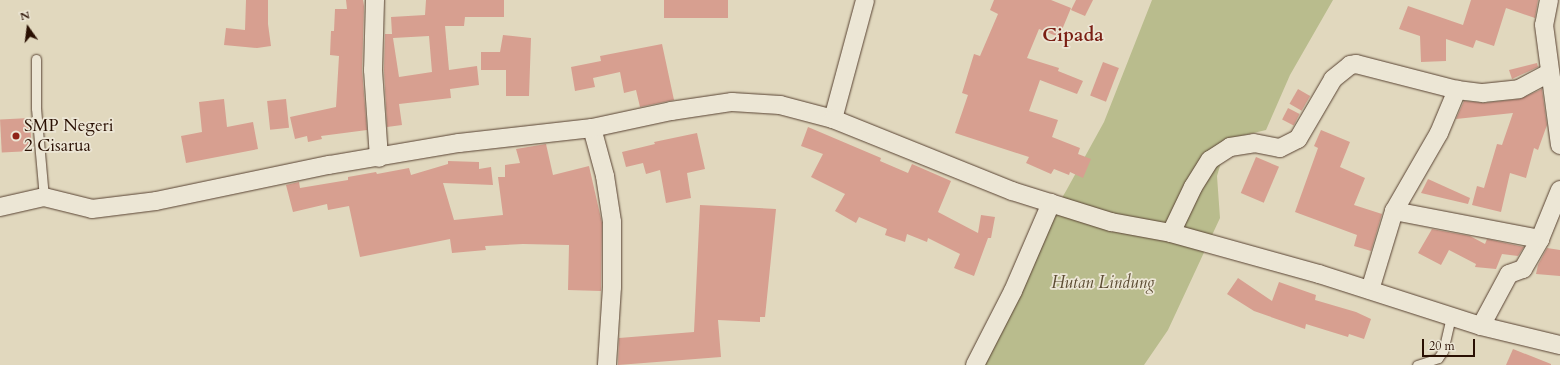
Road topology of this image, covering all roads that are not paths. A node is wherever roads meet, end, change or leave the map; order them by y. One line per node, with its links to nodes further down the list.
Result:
1 (375, 0): 10 (street)
2 (865, 0): 7 (street)
3 (1549, 0): 5 (street)
4 (36, 58): 12 (lane)
5 (1549, 73): 6 (street); 9 (street)
6 (1457, 90): 15 (street); 16 (street)
7 (833, 119): 8 (street); 13 (street)
8 (592, 128): 10 (street); 22 (street)
9 (1560, 145)
10 (379, 158): 12 (street)
11 (1560, 190): 17 (street)
12 (44, 197): 14 (street)
13 (1051, 203): 16 (street); 23 (street)
14 (0, 206)
15 (1394, 211): 17 (street); 18 (street)
16 (1171, 233): 18 (street)
17 (1540, 239): 20 (street)
18 (1370, 290): 19 (street)
19 (1451, 317): 20 (street); 24 (lane)
20 (1482, 326): 21 (street)
21 (1560, 344)
22 (607, 365)
23 (975, 365)
24 (1417, 365)

